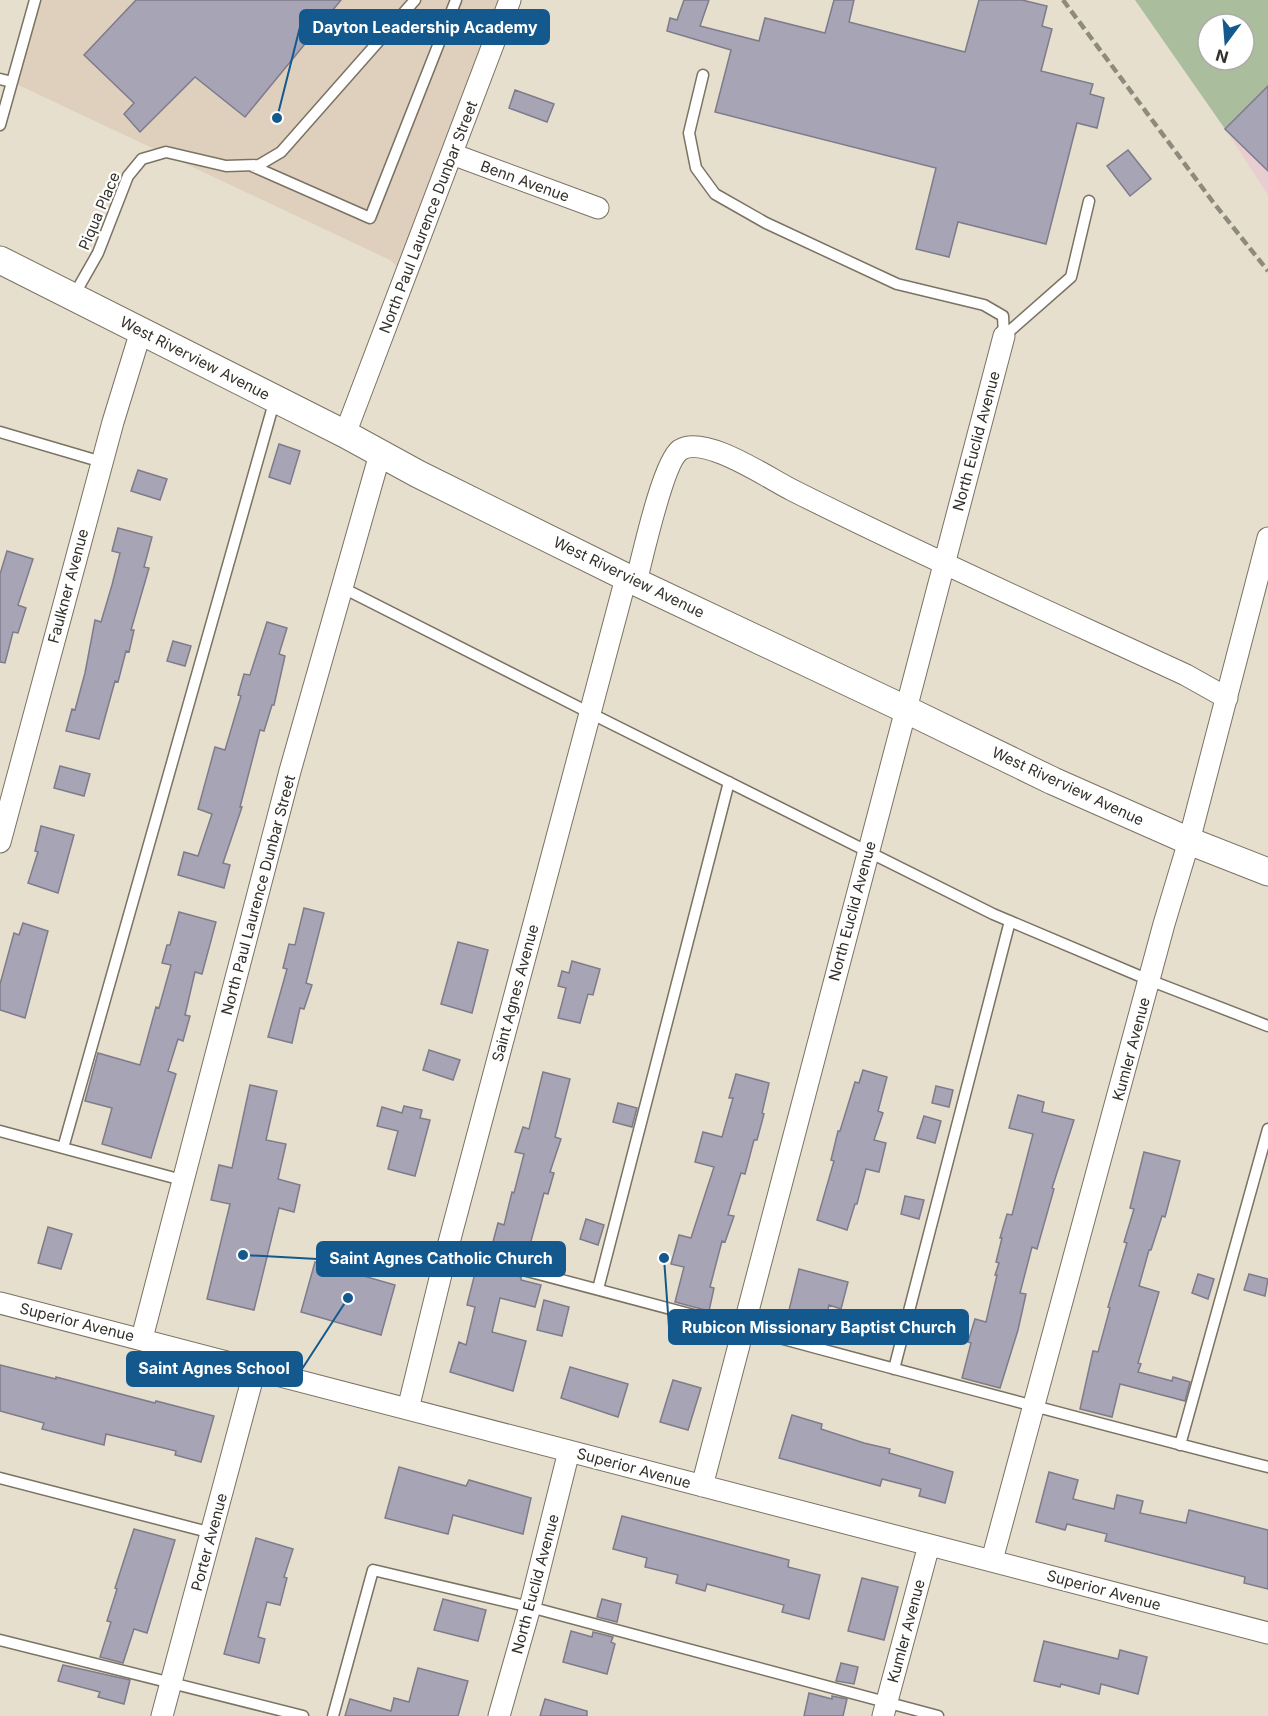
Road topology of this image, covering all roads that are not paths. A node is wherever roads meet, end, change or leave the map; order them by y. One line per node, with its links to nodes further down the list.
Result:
1 (35, 0): 7 (lane)
2 (415, 0): 10 (lane, Piqua Place)
3 (456, 0): 10 (lane)
4 (510, 0): 9 (street, North Paul Laurence Dunbar Street)
5 (703, 75): 16 (lane)
6 (0, 79): 7 (lane)
7 (12, 82): 8 (lane)
8 (0, 125)
9 (452, 154): 12 (street, Benn Avenue); 19 (street, North Paul Laurence Dunbar Street)
10 (249, 165): 14 (lane, Piqua Place)
11 (1089, 201): 16 (lane)
12 (598, 208)
13 (0, 260): 14 (street, West Riverview Avenue)
14 (73, 297): 15 (street, West Riverview Avenue)
15 (141, 331): 17 (street, West Riverview Avenue); 21 (street, Faulkner Avenue)
16 (1004, 336): 23 (street, North Euclid Avenue)
17 (275, 399): 19 (street, West Riverview Avenue); 39 (lane)
18 (0, 432): 21 (lane)
19 (345, 434): 20 (street, West Riverview Avenue)
20 (380, 454): 24 (street, West Riverview Avenue); 25 (street, North Paul Laurence Dunbar Street)
21 (102, 462): 31 (street, Faulkner Avenue)
22 (1268, 538): 26 (street, Kumler Avenue)
23 (944, 563): 24 (street, Saint Agnes Avenue); 26 (street, Saint Agnes Avenue); 27 (street, North Euclid Avenue)
24 (631, 580): 27 (street, West Riverview Avenue); 28 (street, Saint Agnes Avenue)
25 (342, 587): 28 (lane); 40 (street, North Paul Laurence Dunbar Street)
26 (1227, 698): 30 (street, Kumler Avenue)
27 (907, 710): 30 (street, West Riverview Avenue); 32 (street, North Euclid Avenue)
28 (590, 714): 29 (lane); 41 (street, Saint Agnes Avenue)
29 (729, 782): 32 (lane); 42 (lane)
30 (1189, 841): 33 (street, West Riverview Avenue); 35 (street, Kumler Avenue)
31 (0, 842)
32 (867, 851): 34 (lane); 44 (street, North Euclid Avenue)
33 (1268, 872)
34 (1010, 921): 35 (lane); 47 (lane)
35 (1149, 980): 36 (lane); 48 (street, Kumler Avenue)
36 (1268, 1026)
37 (1268, 1129): 50 (lane)
38 (0, 1131): 39 (lane)
39 (63, 1148): 40 (lane)
40 (182, 1180): 45 (street, North Paul Laurence Dunbar Street)
41 (447, 1250): 42 (lane); 49 (street, Saint Agnes Avenue)
42 (597, 1289): 44 (lane)
43 (0, 1303): 45 (street, Superior Avenue)
44 (744, 1327): 47 (lane); 54 (street, North Euclid Avenue)
45 (142, 1338): 46 (street, Superior Avenue)
46 (255, 1368): 49 (street, Superior Avenue); 55 (street, Porter Avenue)
47 (894, 1369): 48 (lane)
48 (1035, 1408): 50 (lane); 57 (street, Kumler Avenue)
49 (408, 1409): 51 (street, Superior Avenue)
50 (1180, 1444): 52 (lane)
51 (569, 1451): 54 (street, Superior Avenue); 58 (street, North Euclid Avenue)
52 (1268, 1467)
53 (0, 1478): 55 (lane)
54 (702, 1486): 56 (street, Superior Avenue)
55 (212, 1533): 61 (street, Porter Avenue)
56 (929, 1545): 57 (street, Superior Avenue); 62 (street, Kumler Avenue)
57 (992, 1560): 59 (street, Superior Avenue)
58 (530, 1607): 62 (lane); 65 (lane); 66 (street, North Euclid Avenue)
59 (1268, 1633)
60 (0, 1640): 61 (lane)
61 (170, 1682): 63 (street, Porter Avenue); 64 (lane)
62 (885, 1709): 67 (lane)
63 (162, 1716)
64 (303, 1716)
65 (333, 1716)
66 (499, 1716)
67 (938, 1716)

